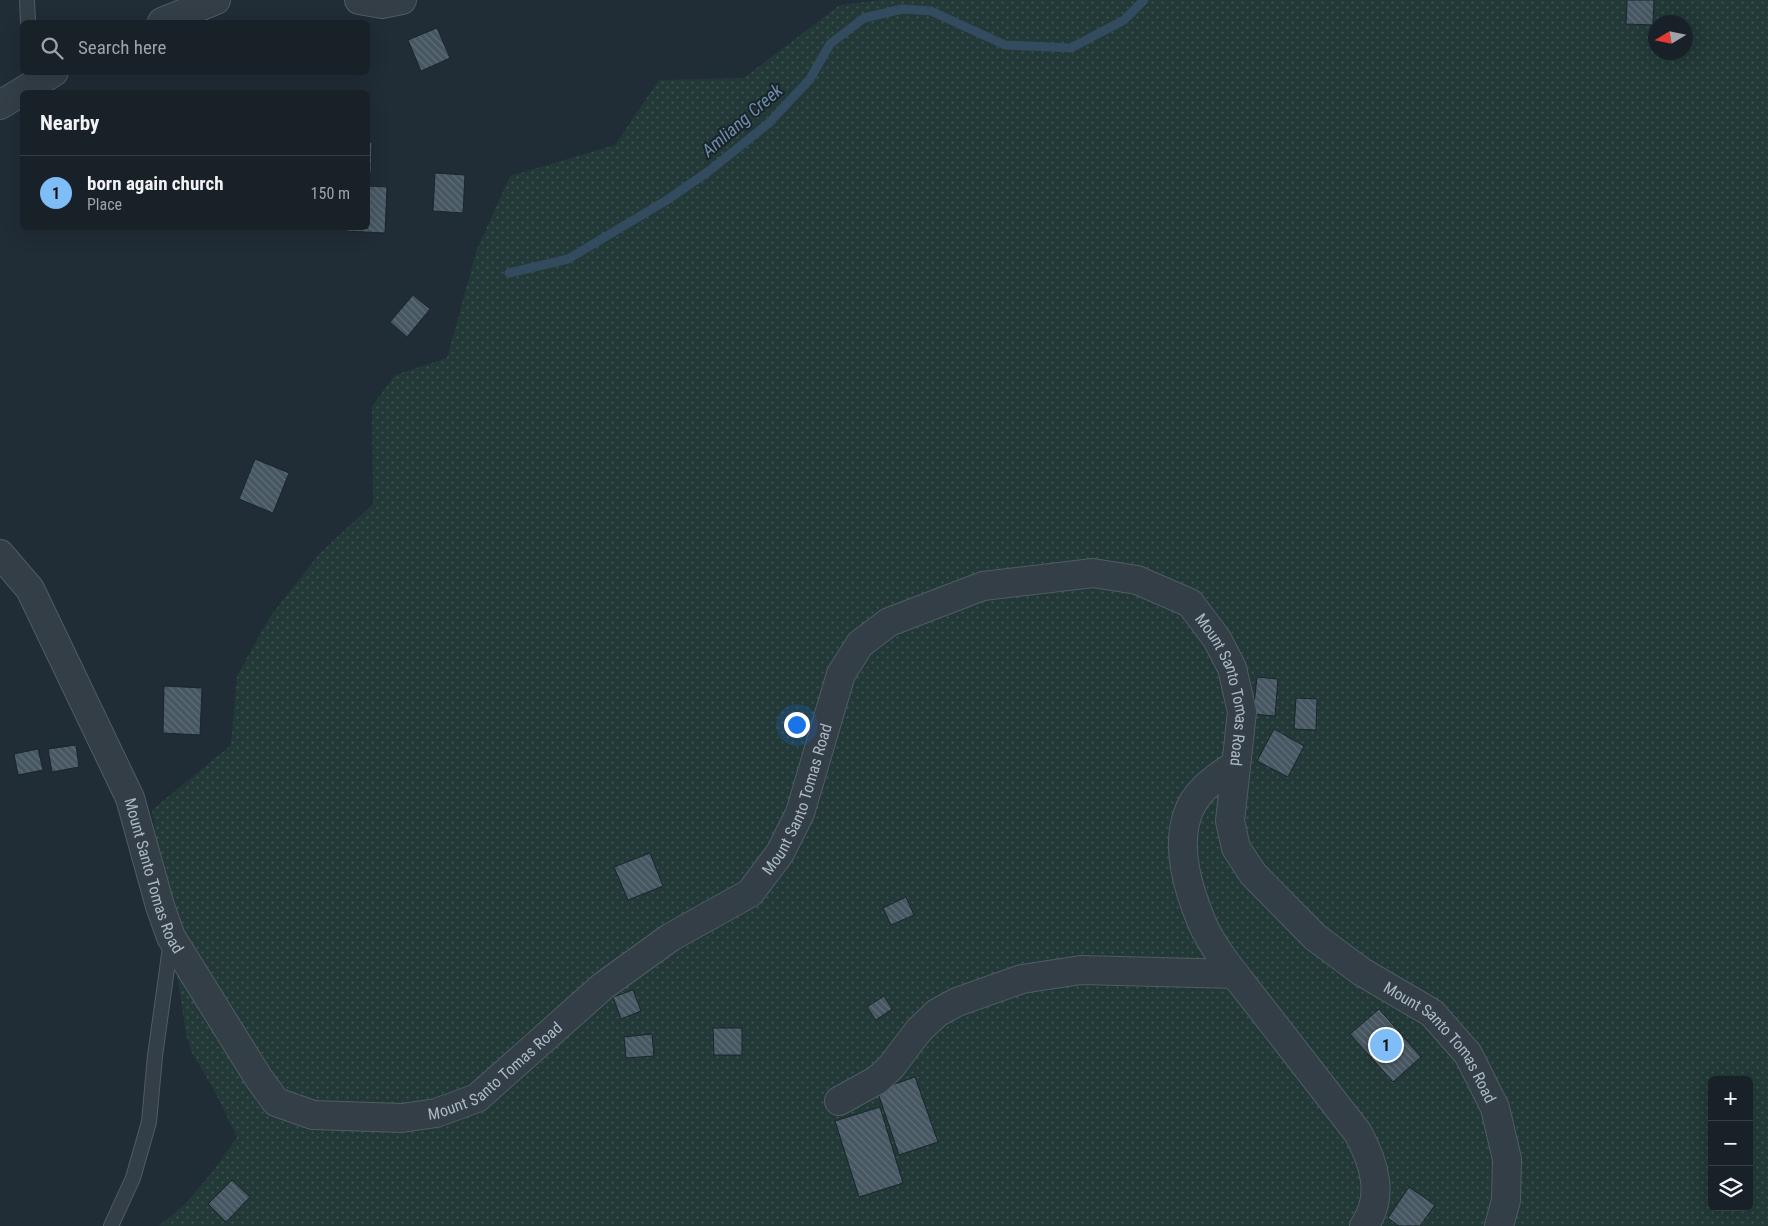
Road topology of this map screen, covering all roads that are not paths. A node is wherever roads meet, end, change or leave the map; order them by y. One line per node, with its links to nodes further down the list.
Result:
1 (27, 0): 5 (lane)
2 (216, 0): 6 (street)
3 (360, 0): 4 (street)
4 (402, 0)
5 (28, 20)
6 (167, 20)
7 (40, 77): 8 (street)
8 (21, 90)
9 (20, 91): 10 (street)
10 (0, 105)
11 (0, 554): 13 (street, Mount Santo Tomas Road)
12 (1235, 765): 13 (street, Mount Santo Tomas Road); 14 (street); 18 (street, Mount Santo Tomas Road)
13 (171, 937): 16 (lane)
14 (1235, 974): 15 (street); 17 (street)
15 (839, 1101)
16 (111, 1226)
17 (1364, 1226)
18 (1499, 1226)

